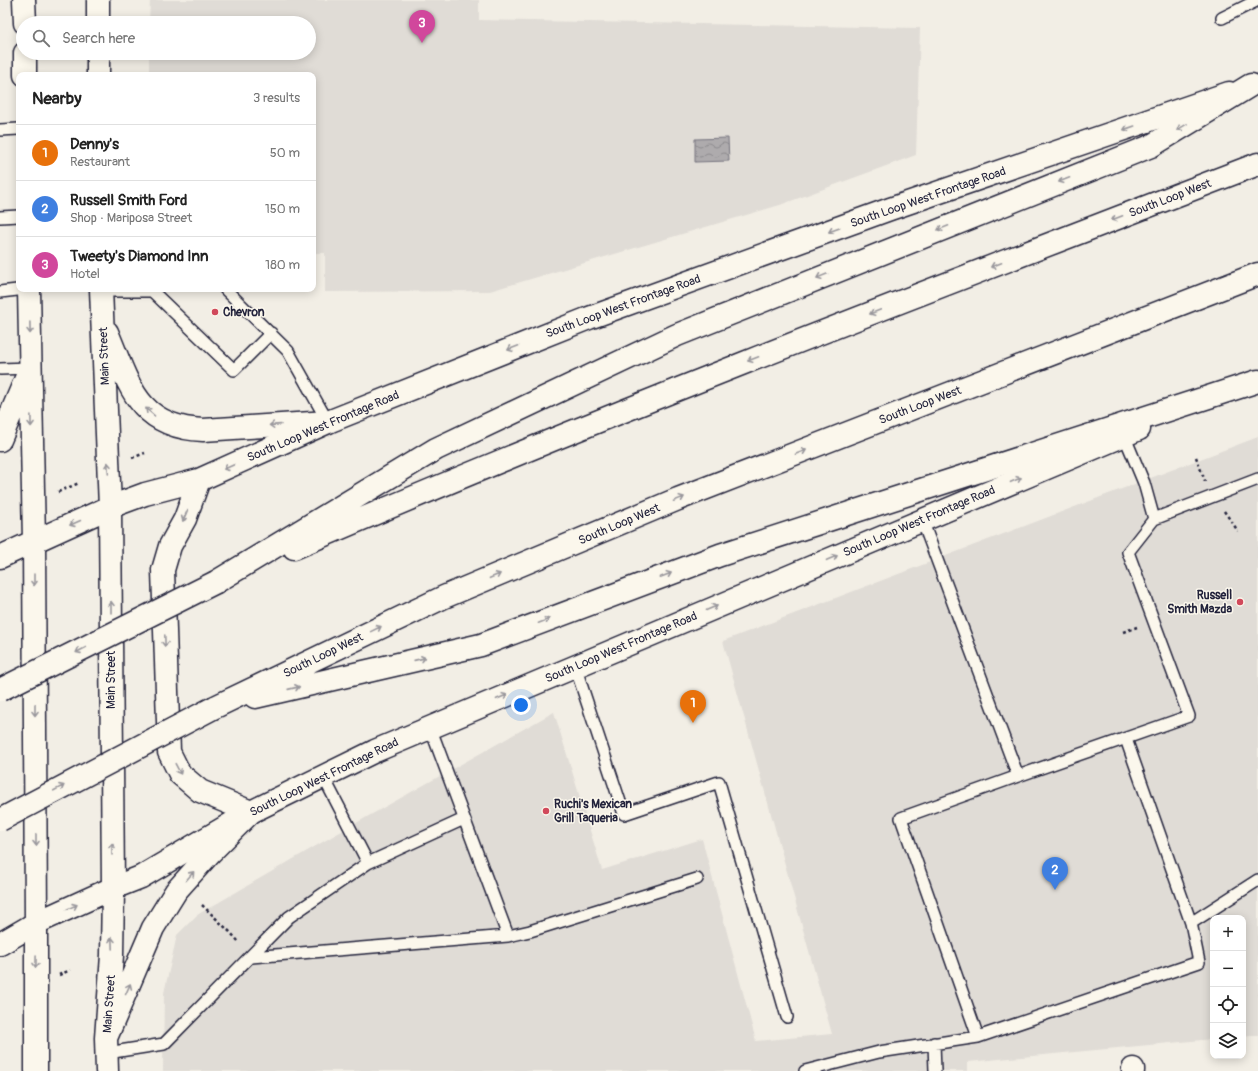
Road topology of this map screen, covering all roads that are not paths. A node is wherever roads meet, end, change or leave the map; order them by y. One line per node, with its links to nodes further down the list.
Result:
1 (24, 0): 4 (main road)
2 (98, 0): 5 (main road)
3 (1258, 0): 6 (lane)
4 (25, 16)
5 (98, 16)
6 (1222, 18)
7 (25, 60): 9 (main road)
8 (98, 60): 10 (main road)
9 (25, 72)
10 (98, 72)
11 (1255, 84): 30 (main road, South Loop West Frontage Road, one-way to 30); 40 (main road, one-way to 40)
12 (16, 129): 13 (lane)
13 (0, 130)
14 (1258, 164): 40 (main road, South Loop West, one-way to 40)
15 (16, 216): 16 (lane)
16 (0, 217)
17 (1258, 274): 43 (main road, South Loop West, one-way to 17)
18 (16, 290): 19 (lane)
19 (0, 292)
20 (29, 292): 26 (main road, one-way to 26)
21 (101, 292): 24 (main road, Main Street)
22 (156, 292): 25 (lane)
23 (228, 292): 25 (lane)
24 (102, 320): 30 (main road, one-way to 24); 35 (main road, Main Street, one-way to 24)
25 (271, 333): 30 (lane)
26 (30, 368): 27 (lane); 32 (main road); 38 (main road, one-way to 38)
27 (0, 369)
28 (1258, 381): 43 (main road, one-way to 28)
29 (1258, 384): 31 (main road, South Loop West Frontage Road)
30 (328, 422): 34 (main road, South Loop West Frontage Road, one-way to 34)
31 (1124, 435): 36 (main road, South Loop West Frontage Road, one-way to 31); 37 (lane)
32 (0, 440)
33 (1258, 479): 37 (lane)
34 (199, 480): 35 (main road, South Loop West Frontage Road); 48 (main road, one-way to 48)
35 (110, 507): 38 (main road, South Loop West Frontage Road, one-way to 38); 54 (main road, Main Street, one-way to 35)
36 (922, 520): 41 (main road, South Loop West Frontage Road, one-way to 36); 47 (lane)
37 (1154, 520): 45 (lane)
38 (34, 541): 39 (main road, South Loop West Frontage Road); 55 (main road, one-way to 55)
39 (0, 557)
40 (216, 582): 42 (main road, South Loop West, one-way to 42, bridge)
41 (575, 666): 44 (main road, South Loop West Frontage Road, one-way to 41); 60 (lane)
42 (0, 690)
43 (215, 707): 50 (main road, South Loop West, one-way to 43, bridge)
44 (430, 727): 46 (main road, South Loop West Frontage Road); 49 (lane)
45 (1126, 739): 47 (lane); 56 (lane)
46 (322, 776): 48 (main road, South Loop West Frontage Road); 51 (lane)
47 (1018, 776): 61 (lane)
48 (251, 812): 54 (main road, South Loop West Frontage Road); 63 (main road, one-way to 48)
49 (464, 819): 51 (lane); 57 (lane)
50 (0, 820)
51 (368, 863): 59 (lane)
52 (697, 879): 57 (lane)
53 (1258, 880): 56 (lane)
54 (113, 888): 55 (main road, South Loop West Frontage Road, one-way to 54); 63 (main road, Main Street, one-way to 54)
55 (36, 923): 58 (main road, South Loop West Frontage Road); 64 (main road, one-way to 64)
56 (1191, 923): 61 (lane)
57 (508, 936): 59 (lane)
58 (0, 944)
59 (251, 957): 63 (lane)
60 (787, 1017)
61 (978, 1037): 62 (lane)
62 (934, 1043): 65 (lane); 66 (lane)
63 (106, 1054)
64 (36, 1071)
65 (805, 1071)
66 (935, 1071)

